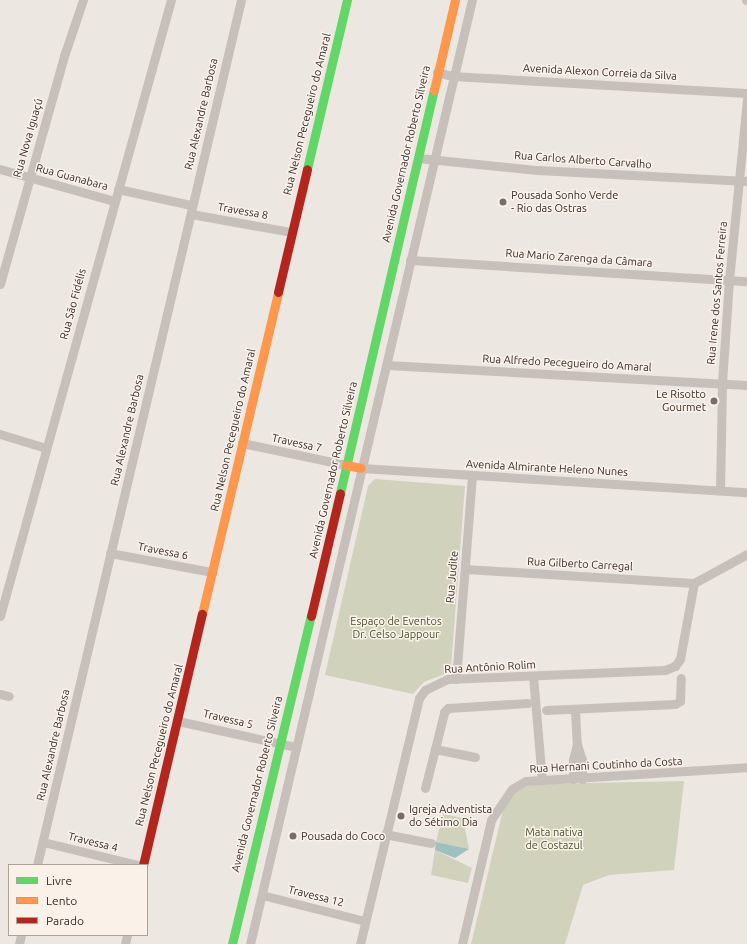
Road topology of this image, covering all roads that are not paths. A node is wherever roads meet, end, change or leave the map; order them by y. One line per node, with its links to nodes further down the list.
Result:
1 (84, 0): 14 (street, Rua Nova Iguaçú)
2 (171, 0): 16 (street, Rua São Fidélis)
3 (241, 0): 18 (street, Rua Alexandre Barbosa)
4 (346, 0): 19 (street, Rua Nelson Pecegueiro do Amaral)
5 (455, 0): 7 (street, Avenida Governador Roberto Silveira)
6 (472, 0): 8 (street)
7 (437, 72): 8 (street, Avenida Alexon Correia da Silva); 11 (street, Avenida Governador Roberto Silveira)
8 (452, 76): 9 (street, Avenida Alexon Correia da Silva); 12 (street)
9 (747, 93)
10 (747, 99): 15 (street, Rua Irene dos Santos Ferreira)
11 (418, 158): 12 (street, Rua Carlos Alberto Carvalho); 30 (street, Avenida Governador Roberto Silveira)
12 (435, 161): 15 (street, Rua Carlos Alberto Carvalho); 20 (street)
13 (0, 169): 14 (street, Rua Guanabara)
14 (29, 178): 17 (street, Rua Guanabara); 23 (street, Rua Nova Iguaçú)
15 (743, 181): 21 (street, Rua Irene dos Santos Ferreira)
16 (118, 189): 17 (street, Rua São Fidélis); 18 (street, Travessa 8)
17 (114, 201): 29 (street, Rua São Fidélis)
18 (191, 210): 19 (street, Travessa 8); 35 (street, Rua Alexandre Barbosa)
19 (291, 232): 28 (street, Rua Nelson Pecegueiro do Amaral)
20 (410, 260): 21 (street, Rua Mario Zarenga da Câmara); 24 (street)
21 (729, 280): 22 (street, Rua Mario Zarenga da Câmara); 25 (street, Rua Irene dos Santos Ferreira)
22 (747, 281)
23 (0, 284)
24 (387, 365): 25 (street, Rua Alfredo Pecegueiro do Amaral); 31 (street)
25 (722, 383): 26 (street, Rua Alfredo Pecegueiro do Amaral); 33 (street, Rua Irene dos Santos Ferreira)
26 (747, 385)
27 (0, 434): 29 (street)
28 (242, 444): 30 (street, Travessa 7); 38 (street, Rua Nelson Pecegueiro do Amaral)
29 (46, 448): 40 (street, Rua São Fidélis)
30 (346, 465): 31 (street, Avenida Almirante Heleno Nunes); 48 (street, Avenida Governador Roberto Silveira)
31 (361, 468): 32 (street, Avenida Almirante Heleno Nunes); 49 (street)
32 (472, 476): 33 (street, Avenida Almirante Heleno Nunes); 37 (street, Rua Judite)
33 (720, 490): 34 (street, Avenida Almirante Heleno Nunes)
34 (747, 492)
35 (110, 553): 38 (street, Travessa 6); 57 (street, Rua Alexandre Barbosa)
36 (747, 554): 39 (street)
37 (464, 569): 39 (street, Rua Gilberto Carregal); 43 (street, Rua Judite)
38 (212, 572): 47 (street, Rua Nelson Pecegueiro do Amaral)
39 (694, 583): 41 (street, Rua Antônio Rolim)
40 (0, 616)
41 (533, 676): 43 (street, Rua Antônio Rolim); 54 (street)
42 (681, 678): 46 (street)
43 (456, 679): 56 (street, Rua Antônio Rolim)
44 (528, 703): 50 (street)
45 (546, 710): 46 (street)
46 (575, 710): 53 (street)
47 (178, 721): 48 (street, Travessa 5); 61 (street, Rua Nelson Pecegueiro do Amaral)
48 (281, 744): 49 (street, Travessa 5); 64 (street, Avenida Governador Roberto Silveira)
49 (295, 747): 62 (street)
50 (435, 749): 51 (street); 55 (street)
51 (475, 757)
52 (747, 767): 53 (street, Rua Hernani Coutinho da Costa)
53 (578, 779): 54 (street, Rua Hernani Coutinho da Costa)
54 (542, 780): 67 (street, Rua Hernani Coutinho da Costa)
55 (425, 788)
56 (386, 834): 58 (street); 63 (street, Rua Antônio Rolim)
57 (43, 842): 59 (street, Rua Alexandre Barbosa); 60 (street, Travessa 4)
58 (431, 843)
59 (37, 864)
60 (133, 864)
61 (142, 864)
62 (262, 895): 63 (street, Travessa 12); 65 (street)
63 (365, 921): 66 (street, Rua Antônio Rolim)
64 (232, 944)
65 (250, 944)
66 (360, 944)
67 (462, 944)

